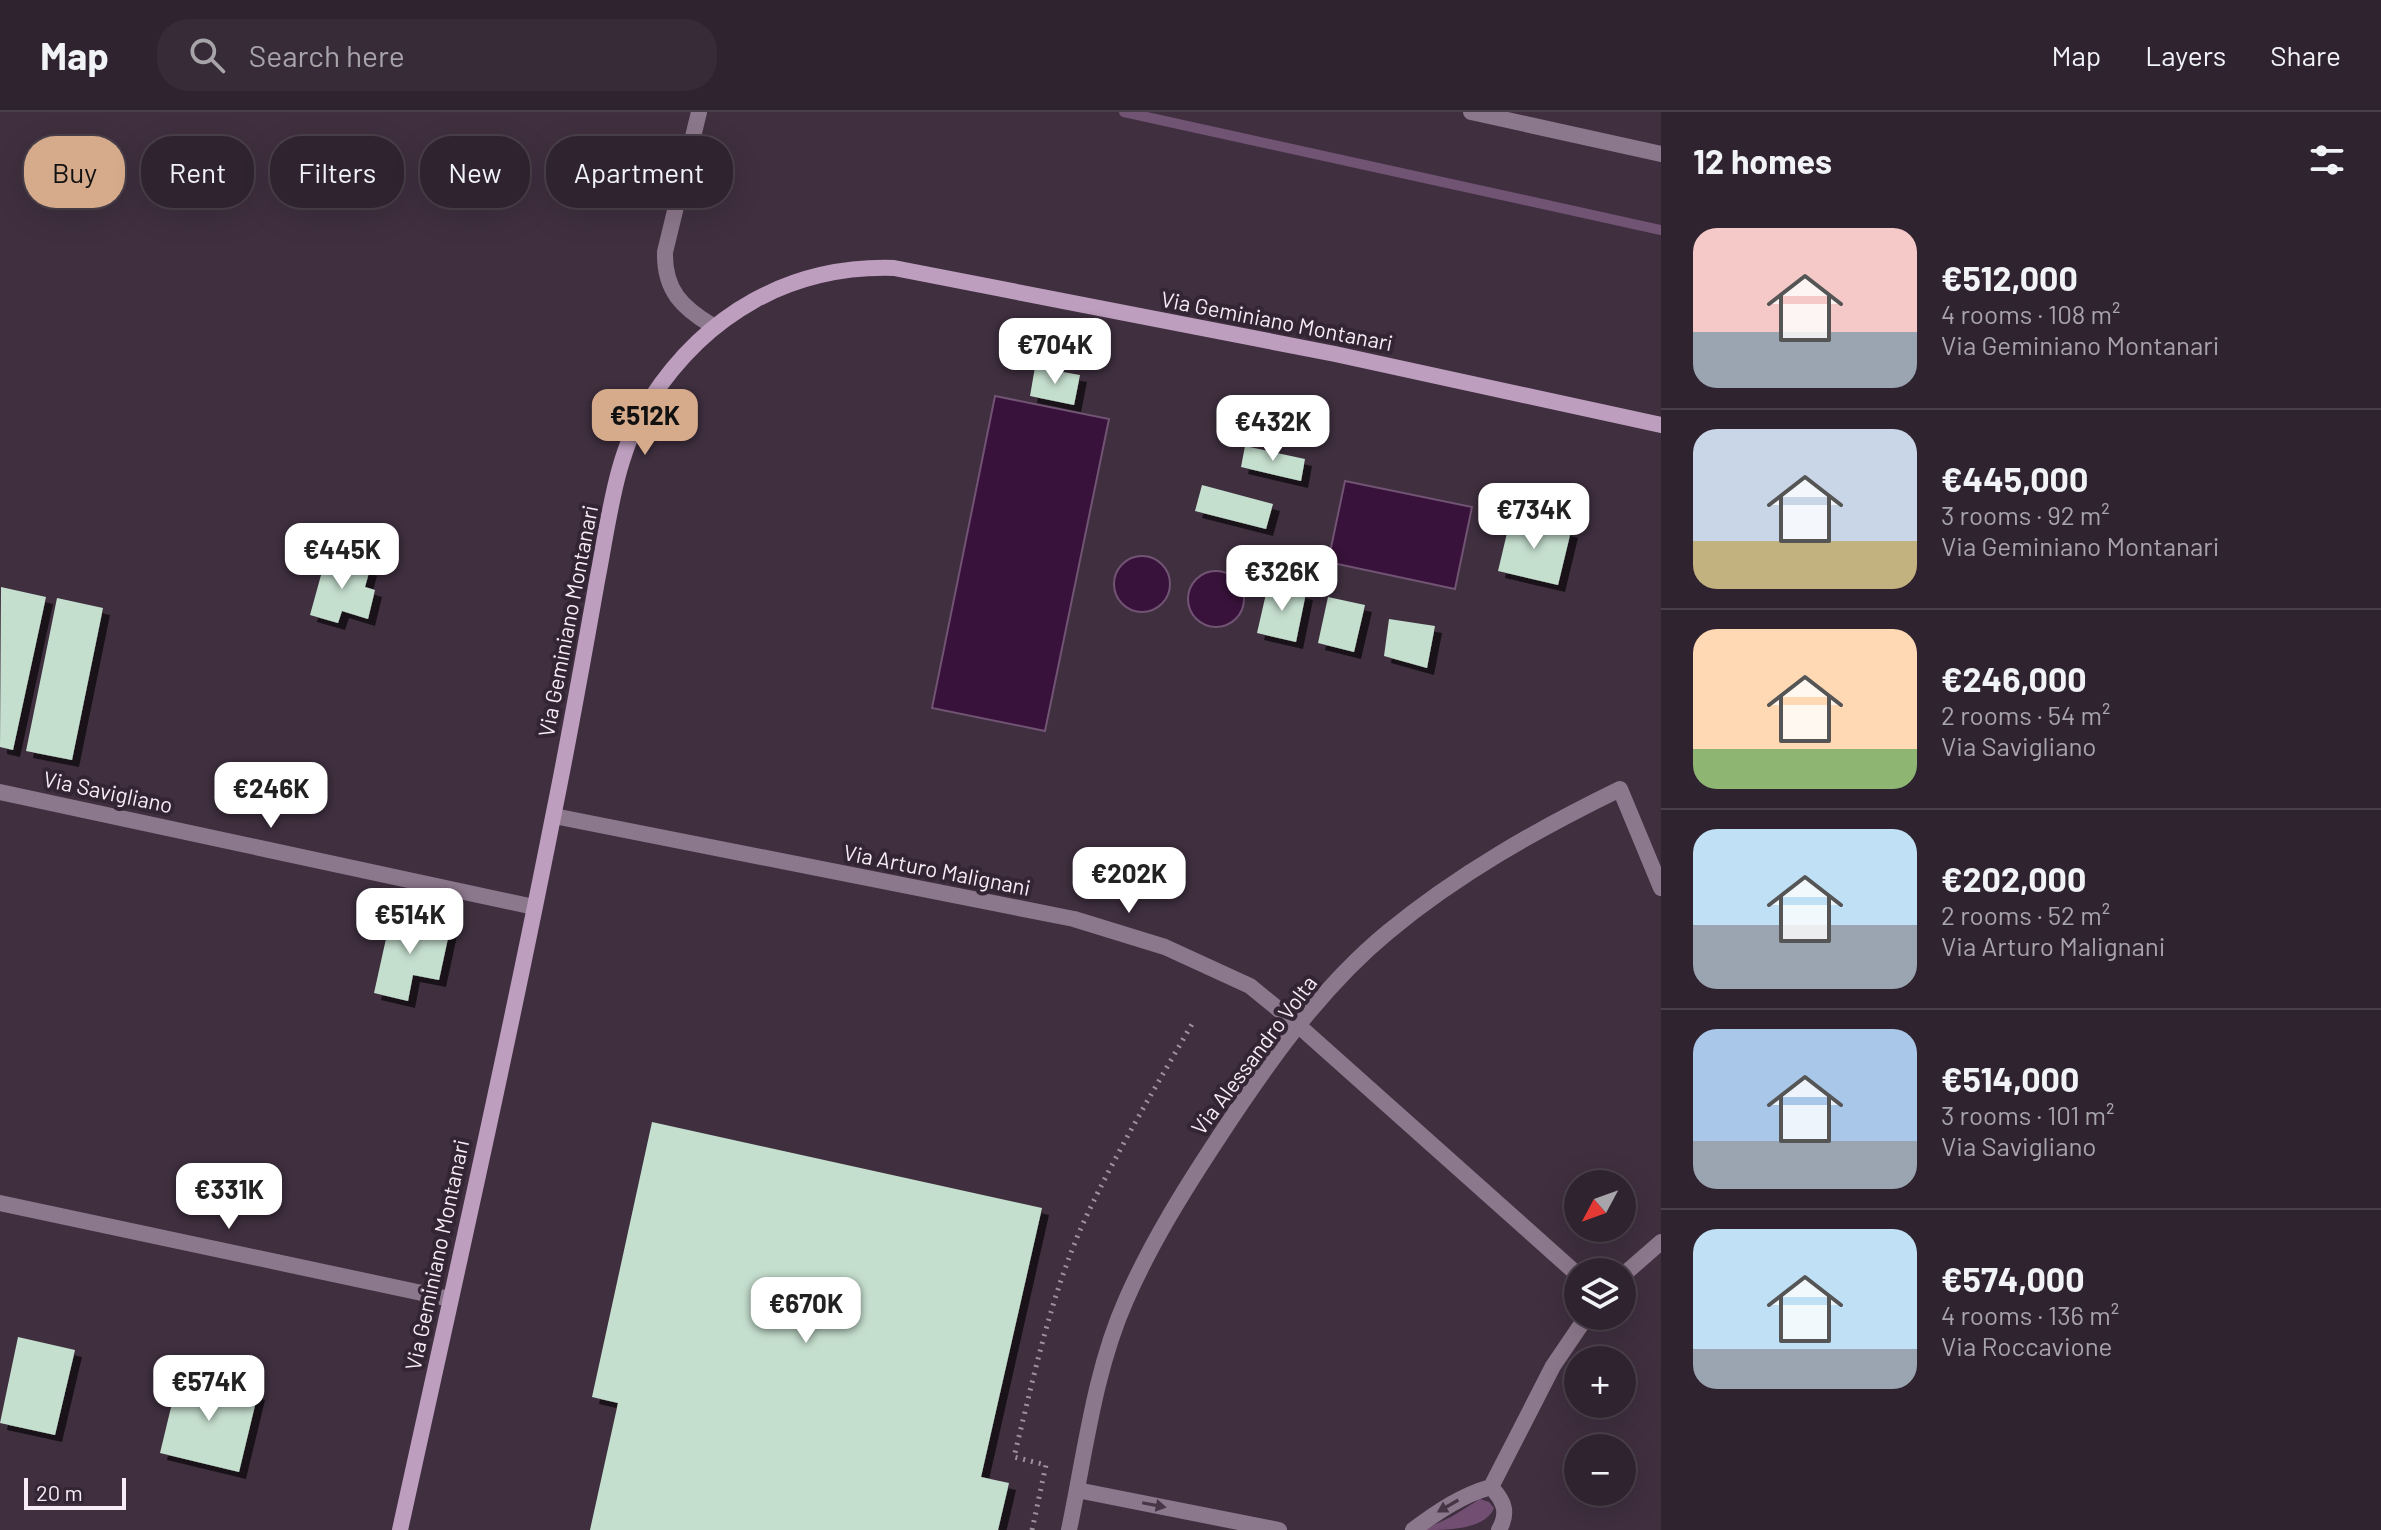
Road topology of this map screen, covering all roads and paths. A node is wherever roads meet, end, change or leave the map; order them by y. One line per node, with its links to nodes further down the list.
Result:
1 (699, 112): 4 (street)
2 (1471, 112): 3 (street)
3 (1661, 154)
4 (713, 326): 5 (street, Via Geminiano Montanari); 7 (street, Via Geminiano Montanari)
5 (1661, 425)
6 (0, 792): 9 (street, Via Savigliano)
7 (554, 816): 9 (street, Via Geminiano Montanari); 11 (street, Via Arturo Malignani)
8 (1661, 888): 11 (street, Via Alessandro Volta)
9 (534, 907): 16 (street, Via Geminiano Montanari)
10 (1192, 1024): 21 (path)
11 (1299, 1026): 14 (street, Via Arturo Malignani); 19 (street, Via Alessandro Volta)
12 (0, 1203): 16 (street)
13 (1661, 1242): 15 (street)
14 (1564, 1263)
15 (1636, 1264)
16 (450, 1299): 20 (street, Via Geminiano Montanari)
17 (1577, 1330): 18 (street)
18 (1491, 1487): 24 (street, one-way to 24); 25 (street)
19 (1077, 1490): 22 (street, Via Alessandro Volta); 23 (street, one-way to 23)
20 (400, 1530)
21 (1032, 1530)
22 (1069, 1530)
23 (1279, 1530)
24 (1413, 1530)
25 (1499, 1530)

